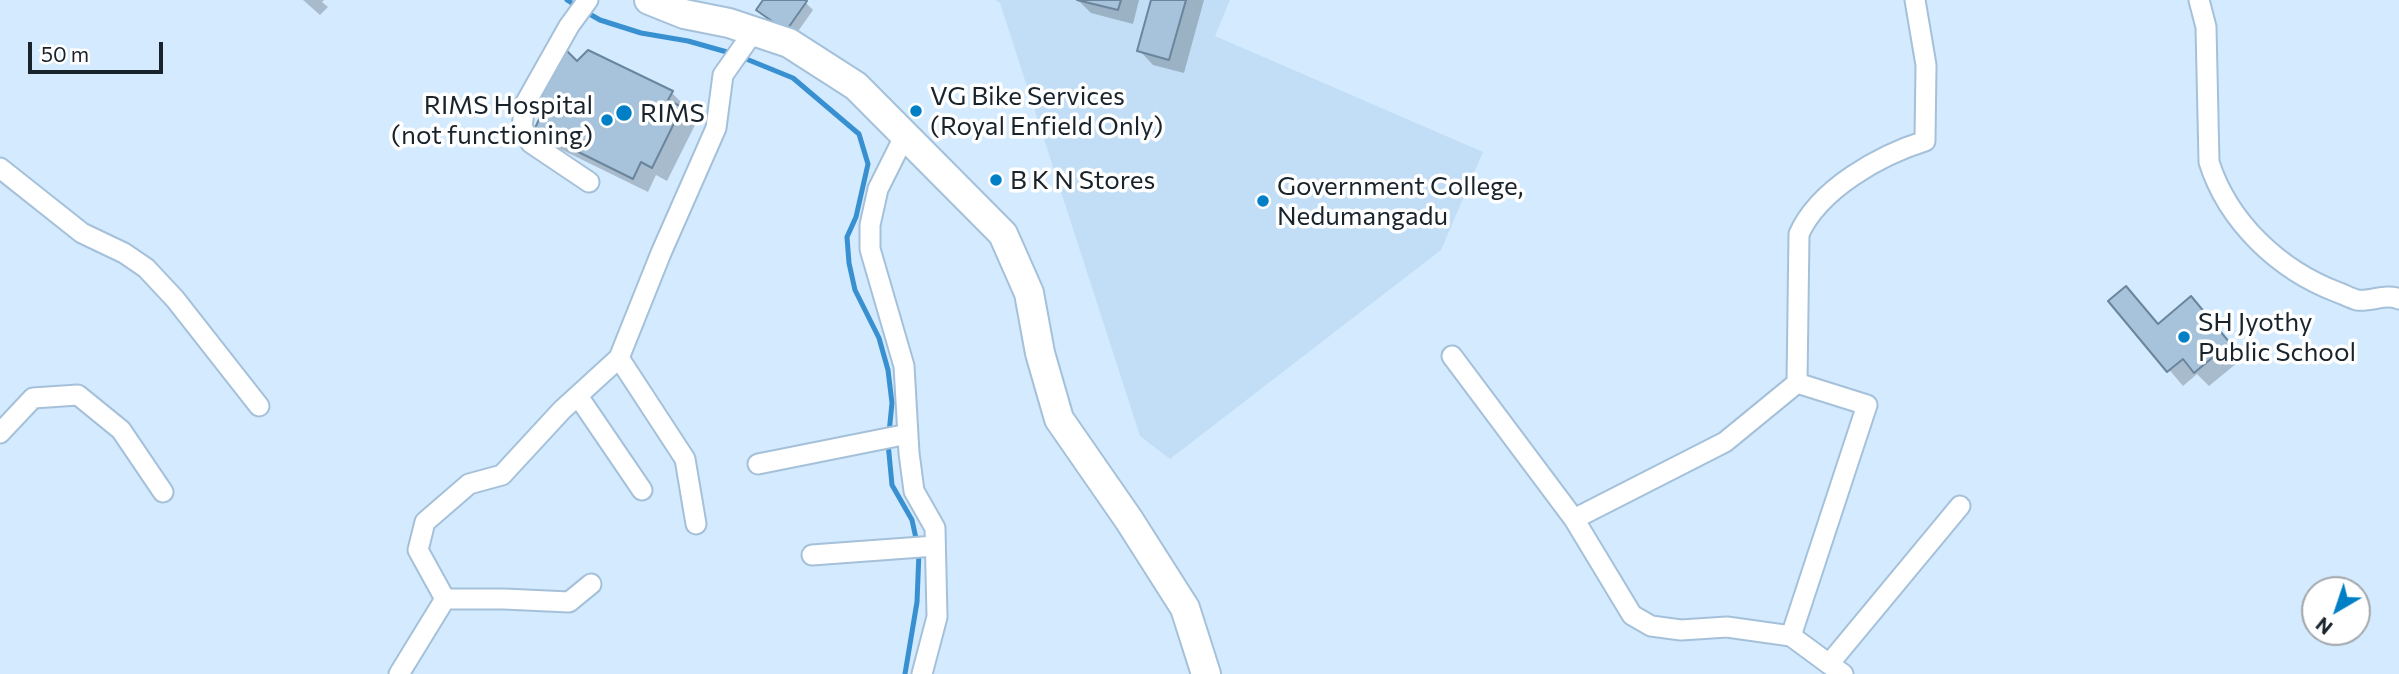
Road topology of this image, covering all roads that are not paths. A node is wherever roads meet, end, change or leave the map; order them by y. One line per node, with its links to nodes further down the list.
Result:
1 (587, 0): 8 (street)
2 (649, 0): 5 (main road)
3 (1915, 0): 12 (street)
4 (2199, 0): 9 (street)
5 (754, 31): 6 (main road); 11 (street)
6 (905, 135): 16 (street); 31 (main road)
7 (0, 167): 14 (street)
8 (589, 182)
9 (2399, 299)
10 (1452, 356): 21 (street)
11 (619, 358): 13 (street); 22 (street)
12 (1797, 383): 21 (street); 27 (street)
13 (578, 396): 18 (street); 26 (street)
14 (260, 406)
15 (0, 433): 19 (street)
16 (908, 434): 17 (street); 23 (street)
17 (758, 464)
18 (642, 491)
19 (163, 492)
20 (1959, 506): 28 (street)
21 (1574, 519): 27 (street)
22 (696, 524)
23 (935, 546): 24 (street); 30 (street)
24 (812, 555)
25 (591, 584): 26 (street)
26 (446, 599): 29 (street)
27 (1791, 636): 28 (street)
28 (1836, 669)
29 (399, 674)
30 (922, 674)
31 (1206, 674)

